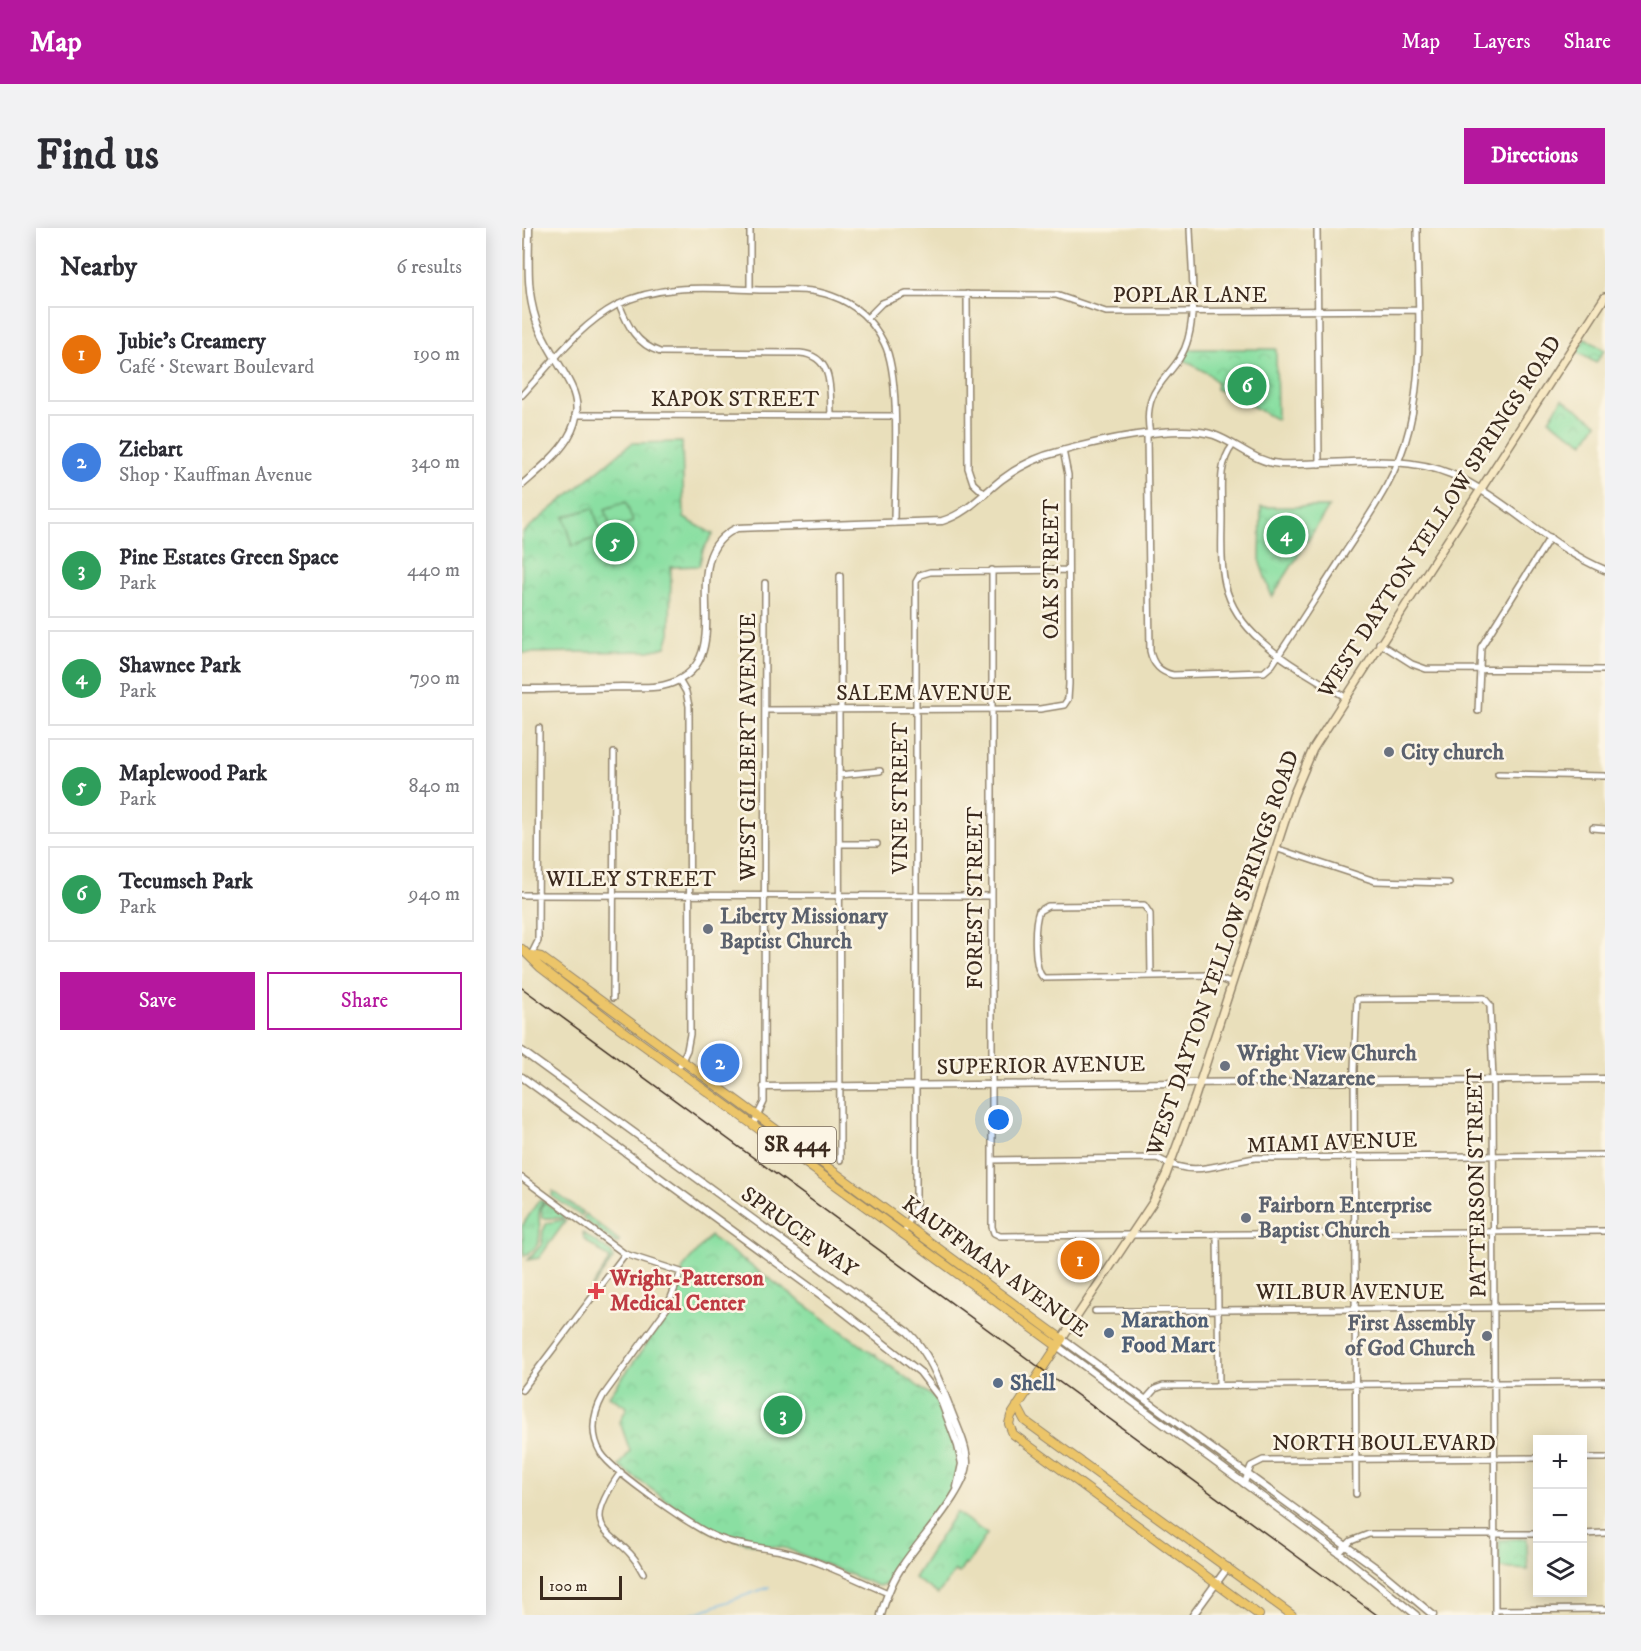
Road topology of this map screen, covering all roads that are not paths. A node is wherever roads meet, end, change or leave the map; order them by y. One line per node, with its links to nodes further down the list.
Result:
1 (750, 228): 6 (street)
2 (1190, 228): 12 (street)
3 (1317, 228): 11 (street)
4 (1417, 228): 10 (street)
5 (527, 232): 14 (street)
6 (750, 290): 9 (street); 13 (street)
7 (967, 294): 12 (street, POPLAR LANE); 13 (street, POPLAR LANE); 26 (street)
8 (1605, 297): 25 (main road, WEST DAYTON YELLOW SPRINGS ROAD)
9 (619, 304): 14 (street); 17 (street)
10 (1417, 310): 11 (street, POPLAR LANE); 22 (street)
11 (1318, 311): 12 (street, POPLAR LANE); 23 (street)
12 (1191, 312): 19 (street)
13 (867, 318): 18 (street)
14 (556, 359): 15 (street); 16 (street)
15 (522, 395)
16 (575, 415): 17 (street, KAPOK STREET); 24 (street)
17 (831, 416): 18 (street, KAPOK STREET)
18 (894, 416): 27 (street)
19 (1148, 434): 20 (street); 21 (street); 35 (street)
20 (1233, 445): 23 (street); 35 (street)
21 (1064, 450): 26 (street); 30 (street, OAK STREET)
22 (1398, 463): 23 (street); 25 (street); 35 (street)
23 (1319, 464)
24 (522, 485)
25 (1478, 490): 28 (street); 34 (main road, WEST DAYTON YELLOW SPRINGS ROAD)
26 (985, 494): 27 (street)
27 (894, 523): 38 (street)
28 (1551, 537): 31 (street); 36 (street)
29 (992, 570): 30 (street); 43 (street, VINE STREET); 44 (street, FOREST STREET)
30 (1068, 570): 39 (street, OAK STREET)
31 (1605, 570)
32 (840, 576): 42 (street)
33 (765, 583): 45 (street, WEST GILBERT AVENUE)
34 (1379, 643): 36 (street); 41 (main road, WEST DAYTON YELLOW SPRINGS ROAD)
35 (1279, 655): 41 (street)
36 (1478, 670): 37 (street); 46 (street)
37 (1605, 670)
38 (679, 680): 40 (street); 61 (street)
39 (1069, 688): 44 (street, SALEM AVENUE)
40 (522, 689)
41 (1345, 697): 57 (main road, WEST DAYTON YELLOW SPRINGS ROAD)
42 (840, 709): 43 (street, SALEM AVENUE); 45 (street, SALEM AVENUE); 51 (street)
43 (916, 709): 44 (street, SALEM AVENUE); 65 (street, VINE STREET)
44 (992, 709): 66 (street, FOREST STREET)
45 (765, 710): 62 (street, WEST GILBERT AVENUE)
46 (1478, 711)
47 (539, 728): 60 (street)
48 (614, 753): 63 (street)
49 (880, 771): 51 (street)
50 (1498, 774): 52 (street)
51 (839, 775): 55 (street)
52 (1605, 776)
53 (1593, 828): 54 (street)
54 (1605, 829)
55 (839, 843): 56 (street); 64 (street)
56 (877, 844)
57 (1275, 848): 58 (street); 70 (main road, WEST DAYTON YELLOW SPRINGS ROAD)
58 (1449, 883)
59 (522, 895): 60 (street, WILEY STREET)
60 (538, 895): 63 (street, WILEY STREET); 68 (street)
61 (690, 895): 62 (street, WILEY STREET); 63 (street, WILEY STREET); 73 (street)
62 (765, 895): 64 (street, WILEY STREET); 83 (street, WEST GILBERT AVENUE)
63 (614, 896): 71 (street)
64 (840, 896): 65 (street, WILEY STREET); 82 (street)
65 (916, 896): 66 (street, WILEY STREET); 80 (street, VINE STREET)
66 (992, 896): 81 (street, FOREST STREET)
67 (522, 949): 68 (main road, KAUFFMAN AVENUE / SR 444)
68 (531, 955): 73 (main road, KAUFFMAN AVENUE / SR 444); 74 (main road, KAUFFMAN AVENUE / SR 444)
69 (1151, 976): 69 (street); 70 (street)
70 (1230, 983): 79 (main road, WEST DAYTON YELLOW SPRINGS ROAD)
71 (613, 998)
72 (522, 1051): 123 (street, SPRUCE WAY)
73 (682, 1061): 74 (street); 84 (main road, KAUFFMAN AVENUE / SR 444)
74 (678, 1069): 85 (main road, KAUFFMAN AVENUE / SR 444)
75 (522, 1077): 123 (street, SPRUCE WAY)
76 (1605, 1079): 77 (street, SUPERIOR AVENUE)
77 (1493, 1080): 78 (street, SUPERIOR AVENUE); 78 (street, PATTERSON STREET); 87 (street, PATTERSON STREET)
78 (1354, 1082): 79 (street, SUPERIOR AVENUE); 88 (street)
79 (1199, 1084): 81 (street, SUPERIOR AVENUE); 91 (main road, WEST DAYTON YELLOW SPRINGS ROAD)
80 (916, 1085): 81 (street, SUPERIOR AVENUE); 82 (street, SUPERIOR AVENUE); 93 (street, VINE STREET)
81 (993, 1085): 90 (street, FOREST STREET)
82 (840, 1086): 83 (street, SUPERIOR AVENUE); 89 (street)
83 (764, 1087): 84 (street, WEST GILBERT AVENUE)
84 (758, 1116): 85 (street, WEST GILBERT AVENUE); 93 (main road, KAUFFMAN AVENUE / SR 444)
85 (753, 1125): 99 (main road, KAUFFMAN AVENUE / SR 444)
86 (1605, 1155): 87 (street, MIAMI AVENUE)
87 (1493, 1156): 88 (street, MIAMI AVENUE); 95 (street, PATTERSON STREET)
88 (1355, 1157): 91 (street, MIAMI AVENUE); 96 (street)
89 (840, 1160)
90 (992, 1160): 91 (street, MIAMI AVENUE); 97 (street, FOREST STREET)
91 (1169, 1165): 97 (main road, WEST DAYTON YELLOW SPRINGS ROAD)
92 (522, 1178): 100 (street)
93 (909, 1227): 99 (street, VINE STREET); 106 (main road, KAUFFMAN AVENUE / SR 444)
94 (1605, 1231): 95 (street)
95 (1494, 1232): 96 (street); 102 (street, PATTERSON STREET)
96 (1356, 1233): 98 (street); 103 (street)
97 (1131, 1234): 98 (street); 106 (main road, WEST DAYTON YELLOW SPRINGS ROAD)
98 (1217, 1234): 104 (street)
99 (903, 1235): 106 (main road, KAUFFMAN AVENUE / SR 444)
100 (625, 1254): 111 (street); 119 (street)
101 (1605, 1307): 102 (street, WILBUR AVENUE)
102 (1494, 1308): 103 (street, WILBUR AVENUE); 108 (street, PATTERSON STREET)
103 (1356, 1309): 104 (street, WILBUR AVENUE); 109 (street)
104 (1218, 1310): 105 (street, WILBUR AVENUE); 110 (street)
105 (1095, 1311)
106 (1060, 1342): 112 (street, KAUFFMAN AVENUE); 113 (main road, WEST DAYTON YELLOW SPRINGS ROAD); 121 (street, KAUFFMAN AVENUE)
107 (1605, 1382): 108 (street)
108 (1495, 1383): 109 (street); 117 (street, PATTERSON STREET)
109 (1357, 1384): 110 (street); 118 (street)
110 (1219, 1385): 112 (street)
111 (522, 1390)
112 (1146, 1399): 120 (street, KAUFFMAN AVENUE)
113 (1017, 1406): 130 (main road); 132 (main road)
114 (1533, 1458): 117 (street, NORTH BOULEVARD)
115 (1587, 1458): 116 (street)
116 (1605, 1458)
117 (1495, 1459): 118 (street, NORTH BOULEVARD); 125 (street, PATTERSON STREET)
118 (1357, 1460): 120 (street, NORTH BOULEVARD); 122 (street)
119 (621, 1472): 131 (street); 133 (street)
120 (1248, 1472): 121 (street, NORTH BOULEVARD); 128 (street, KAUFFMAN AVENUE)
121 (1244, 1484): 129 (street, KAUFFMAN AVENUE)
122 (1356, 1494)
123 (953, 1496): 133 (street, SPRUCE WAY)
124 (1605, 1533): 127 (street)
125 (1495, 1534): 126 (street); 128 (street); 135 (street, PATTERSON STREET)
126 (1533, 1534)
127 (1587, 1534)
128 (1345, 1546): 129 (street); 141 (street, KAUFFMAN AVENUE)
129 (1339, 1553): 140 (street, KAUFFMAN AVENUE)
130 (1228, 1567): 132 (street); 139 (main road)
131 (642, 1573)
132 (1216, 1584): 137 (street); 138 (main road)
133 (888, 1593): 136 (street, SPRUCE WAY)
134 (1605, 1609): 135 (street)
135 (1495, 1613)
136 (880, 1615)
137 (1193, 1615)
138 (1260, 1615)
139 (1292, 1615)
140 (1416, 1615)
141 (1433, 1615)

